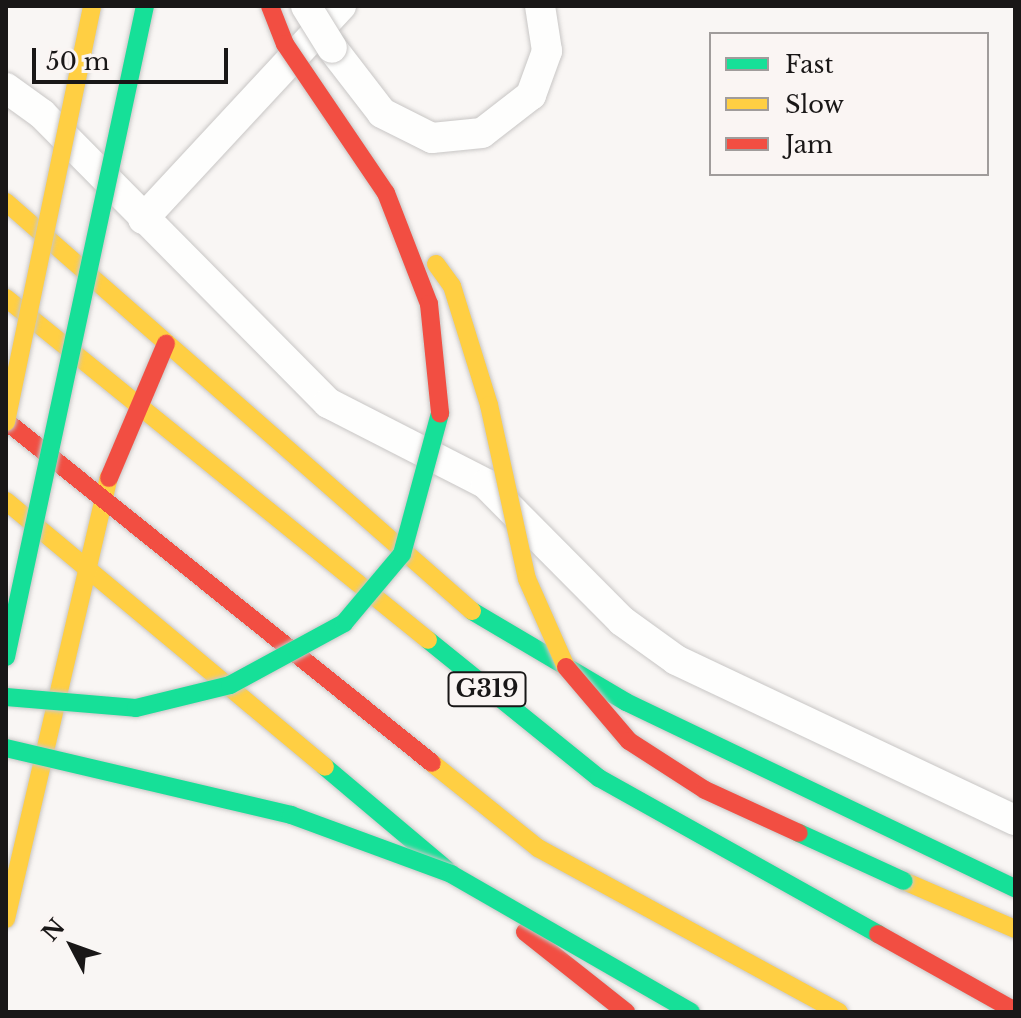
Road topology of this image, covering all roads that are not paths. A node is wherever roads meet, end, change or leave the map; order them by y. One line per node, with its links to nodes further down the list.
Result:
1 (92, 6): 16 (main road, bridge)
2 (145, 6): 20 (main road, bridge)
3 (270, 6): 8 (main road, bridge)
4 (306, 6): 6 (street, bridge)
5 (341, 6): 10 (street, bridge)
6 (540, 6)
7 (6, 88): 10 (street)
8 (386, 193): 21 (main road, bridge); 26 (main road, bridge)
9 (6, 202): 11 (main road)
10 (143, 219): 23 (street)
11 (37, 230): 12 (main road); 14 (main road)
12 (6, 292)
13 (6, 298): 15 (main road, G319)
14 (166, 344): 15 (main road); 24 (main road)
15 (134, 408): 17 (main road); 27 (main road, G319)
16 (6, 421): 17 (main road)
17 (101, 497): 19 (main road); 30 (main road)
18 (6, 501): 19 (main road)
19 (84, 572): 25 (main road); 28 (main road)
20 (6, 657)
21 (6, 697)
22 (6, 748): 29 (main road, bridge)
23 (1015, 820)
24 (1015, 888)
25 (6, 919)
26 (1015, 929)
27 (1015, 1011)
28 (626, 1012)
29 (691, 1012)
30 (839, 1012)

